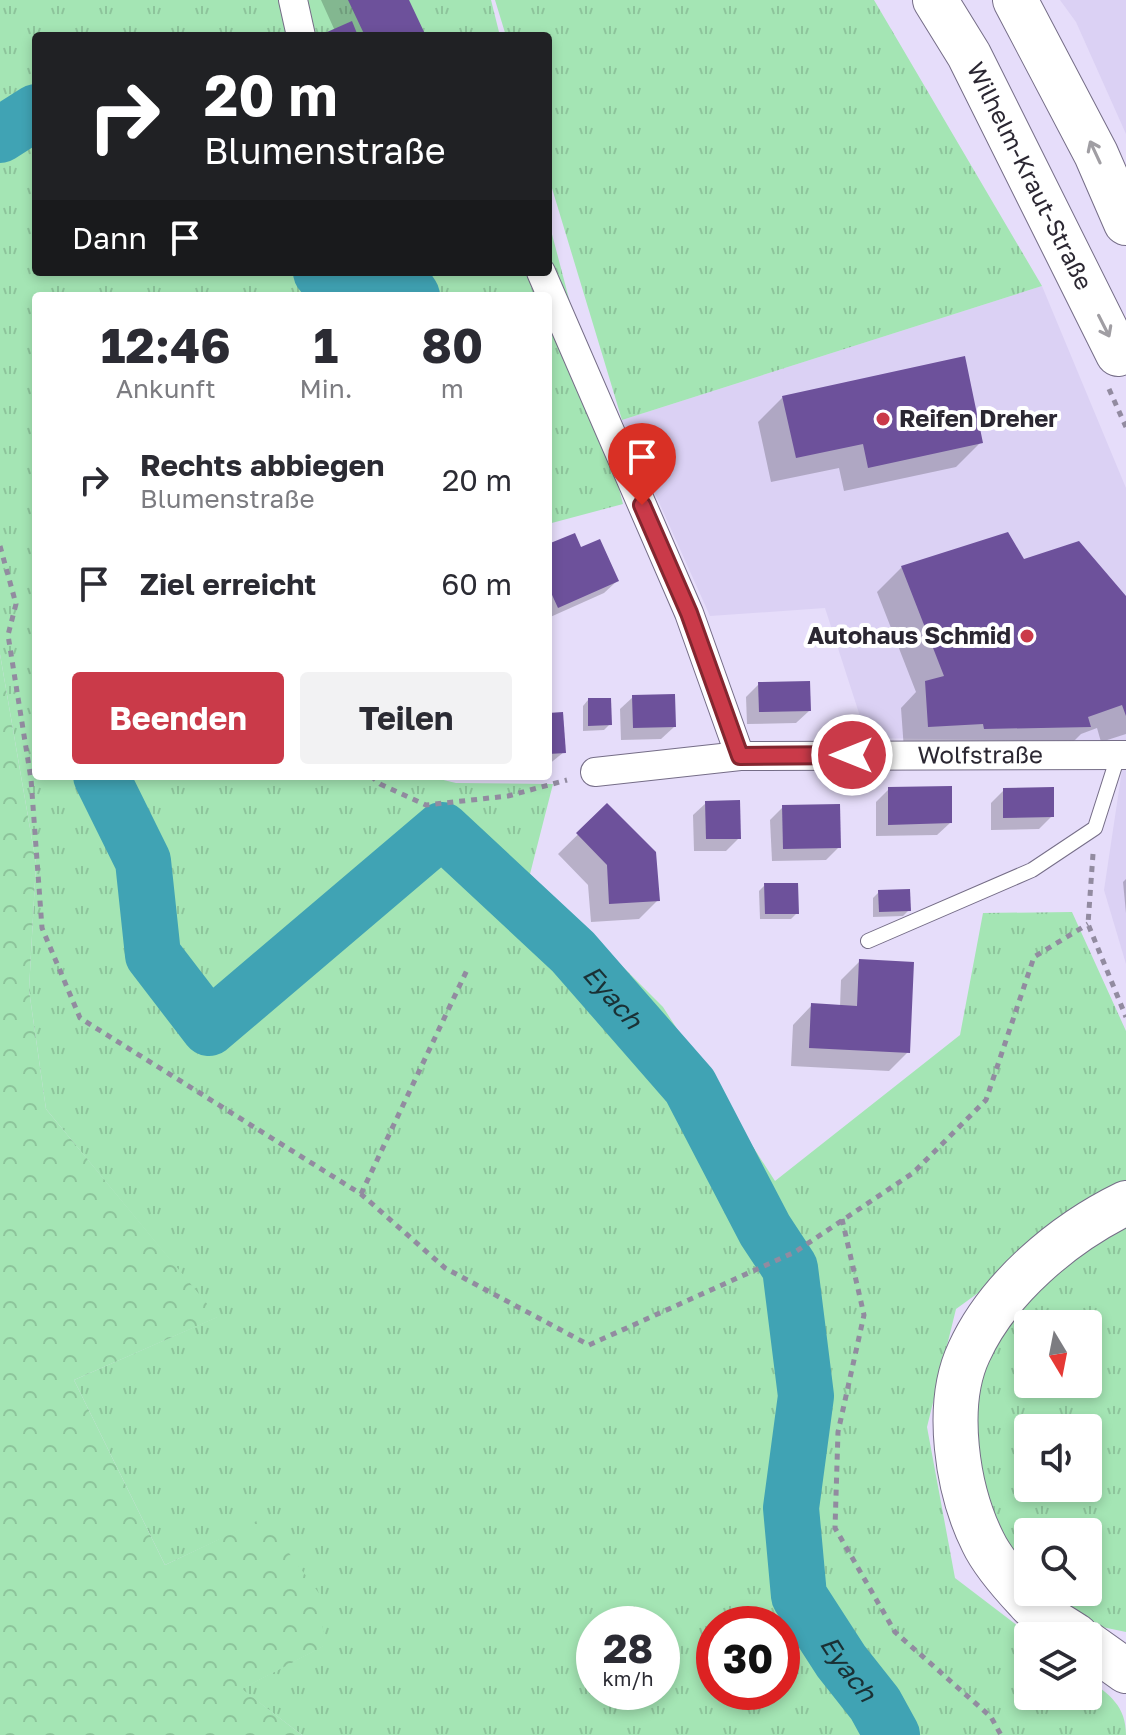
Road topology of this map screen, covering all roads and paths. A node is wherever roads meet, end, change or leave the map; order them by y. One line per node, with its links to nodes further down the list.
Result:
1 (293, 0): 4 (street)
2 (935, 0): 7 (highway, Wilhelm-Kraut-Straße, one-way to 7)
3 (1015, 0): 5 (highway, one-way to 3)
4 (300, 32)
5 (1126, 223)
6 (552, 297): 9 (street)
7 (1118, 354)
8 (0, 546): 11 (path)
9 (740, 756): 10 (street, Wolfstraße); 12 (street, Wolfstraße)
10 (1122, 756): 15 (lane)
11 (32, 767)
12 (595, 772): 14 (path)
13 (34, 780): 20 (path)
14 (376, 780)
15 (1095, 828): 16 (path); 17 (lane)
16 (1088, 924): 19 (path); 22 (path)
17 (868, 941)
18 (467, 970): 20 (path)
19 (1126, 1017)
20 (361, 1194): 22 (path)
21 (1126, 1203): 23 (highway)
22 (842, 1219): 28 (path)
23 (1056, 1622)
24 (1102, 1644): 25 (highway)
25 (1126, 1647)
26 (1102, 1653): 27 (highway)
27 (1126, 1671)
28 (1001, 1735)

